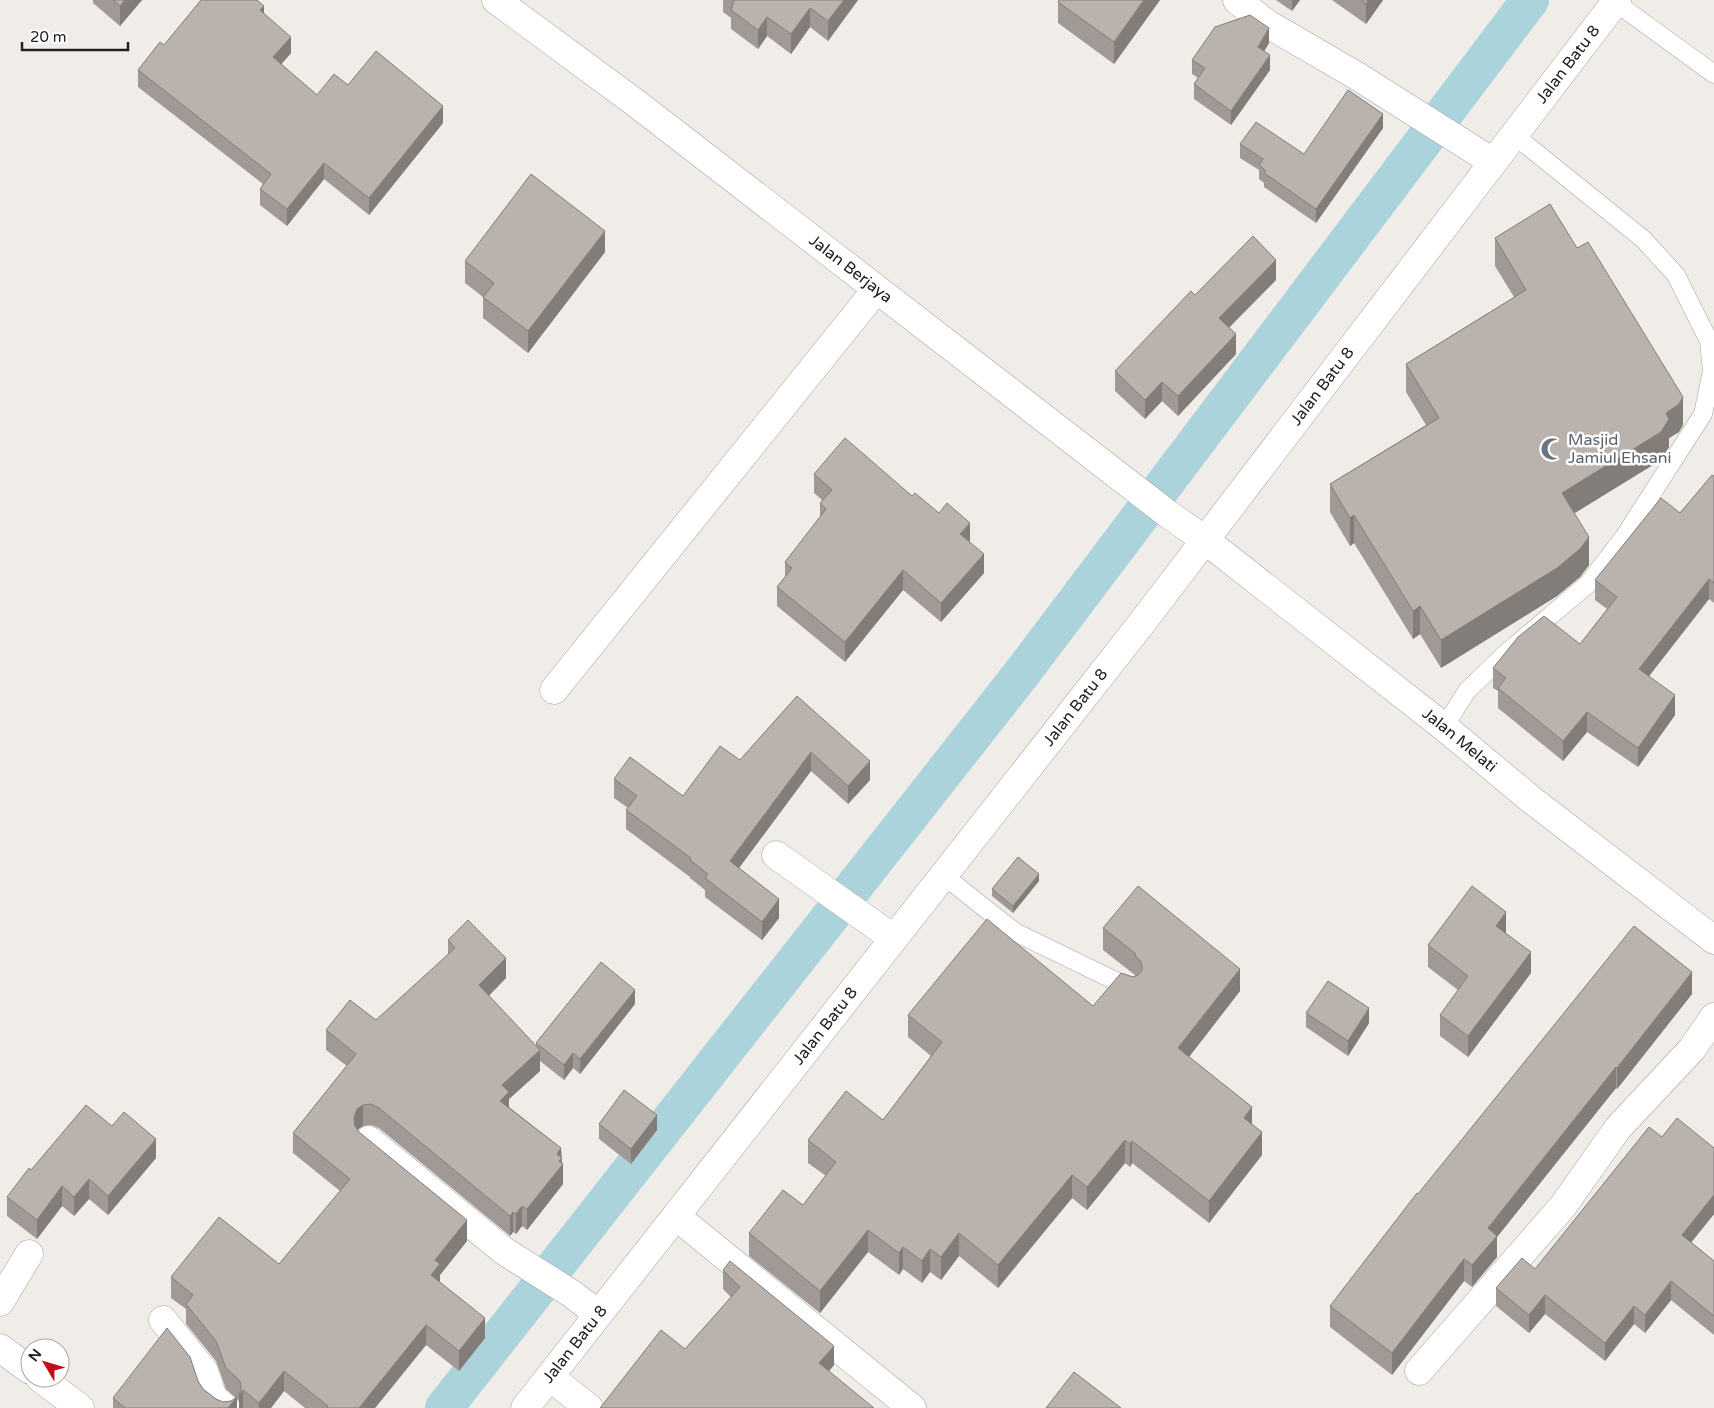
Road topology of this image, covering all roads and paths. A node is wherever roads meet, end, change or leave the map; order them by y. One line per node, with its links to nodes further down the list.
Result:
1 (496, 0): 7 (street, Jalan Berjaya)
2 (1237, 0): 6 (street)
3 (1616, 1): 4 (lane); 5 (street, Jalan Batu 8)
4 (1714, 74)
5 (1514, 135): 6 (street, Jalan Batu 8); 10 (lane)
6 (1493, 162): 8 (street, Jalan Batu 8)
7 (876, 290): 8 (street, Jalan Berjaya); 9 (street)
8 (1205, 540): 10 (street, Jalan Melati); 12 (street, Jalan Batu 8)
9 (554, 690)
10 (1444, 727): 14 (street, Jalan Melati)
11 (786, 862): 13 (street)
12 (943, 875): 13 (street, Jalan Batu 8); 15 (lane)
13 (893, 938): 18 (street, Jalan Batu 8)
14 (1714, 940)
15 (1132, 989)
16 (1714, 1017): 25 (street)
17 (369, 1140): 21 (street)
18 (677, 1217): 21 (street, Jalan Batu 8); 32 (street)
19 (29, 1254): 20 (street)
20 (0, 1302)
21 (598, 1314): 26 (street, Jalan Batu 8)
22 (163, 1320): 29 (street)
23 (0, 1348): 24 (street)
24 (20, 1363)
25 (1419, 1371)
26 (550, 1377): 30 (street, Jalan Batu 8); 31 (street)
27 (53, 1388): 28 (street)
28 (80, 1408)
29 (226, 1408)
30 (525, 1408)
31 (589, 1408)
32 (912, 1408)

